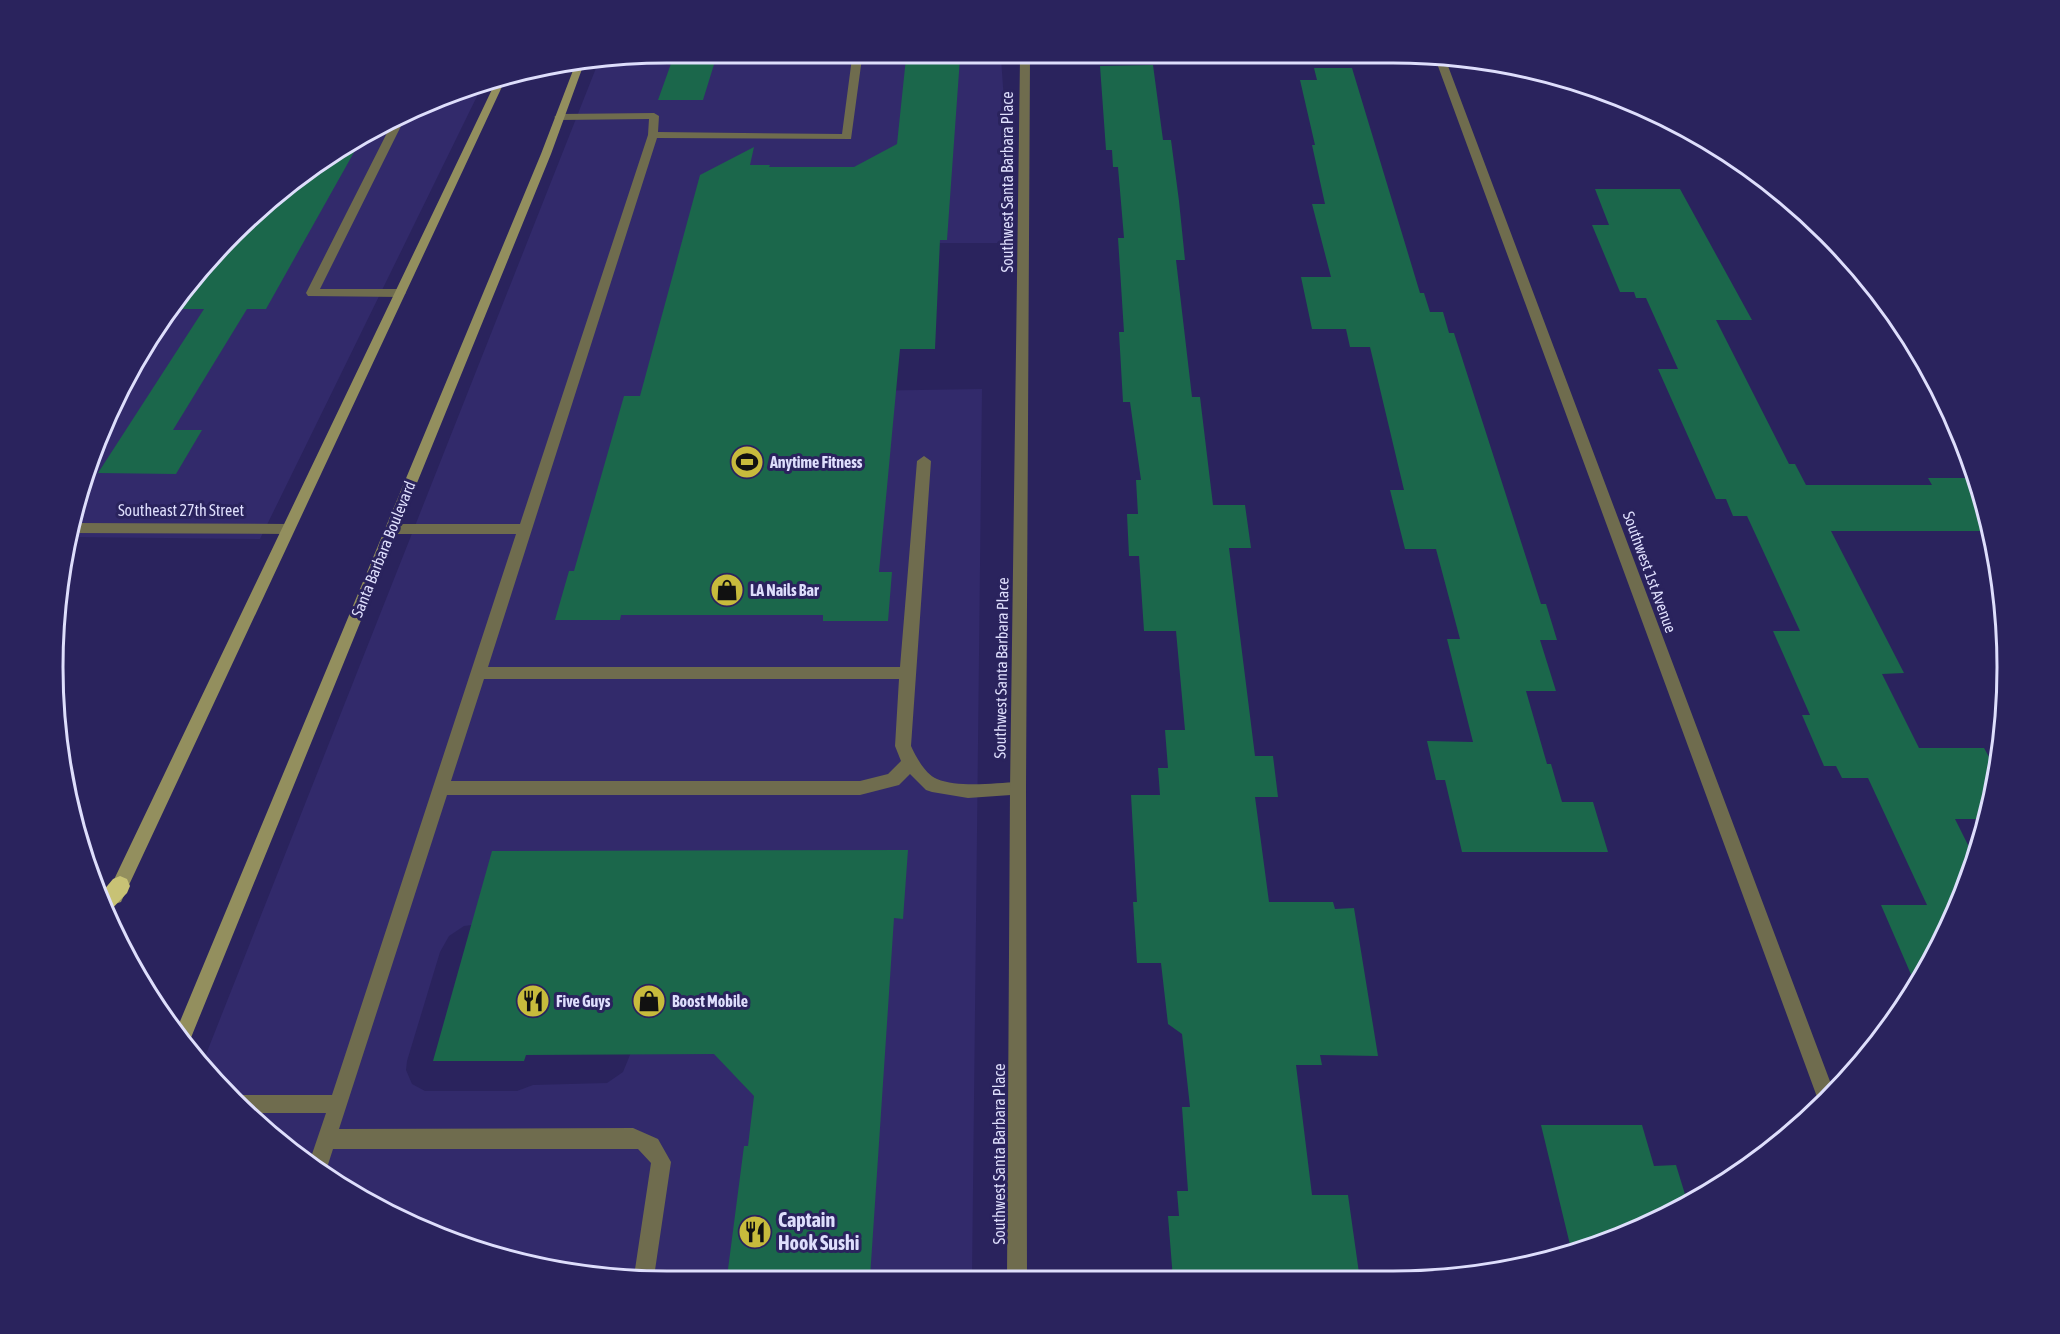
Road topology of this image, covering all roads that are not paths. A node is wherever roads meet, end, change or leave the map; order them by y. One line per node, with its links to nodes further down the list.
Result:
1 (856, 63): 8 (street)
2 (1025, 63): 19 (street, Southwest Santa Barbara Place)
3 (1443, 65): 24 (street, Southwest 1st Avenue)
4 (578, 70): 6 (main road, Santa Barbara Boulevard)
5 (498, 88): 9 (main road)
6 (559, 117): 8 (street); 13 (main road, Santa Barbara Boulevard)
7 (395, 128): 9 (street)
8 (653, 135): 14 (street)
9 (400, 293): 12 (main road)
10 (924, 461): 16 (street)
11 (80, 528): 12 (street, Southeast 27th Street)
12 (288, 529): 20 (main road)
13 (391, 529): 14 (street); 23 (main road, Santa Barbara Boulevard)
14 (524, 529): 15 (street)
15 (478, 673): 16 (street); 18 (street)
16 (907, 673): 17 (street)
17 (910, 763): 18 (street); 19 (street)
18 (440, 788): 26 (street)
19 (1018, 789): 30 (street, Southwest Santa Barbara Place)
20 (120, 886): 21 (highway); 22 (main road)
21 (109, 899)
22 (111, 904)
23 (185, 1031)
24 (1824, 1090)
25 (251, 1104): 26 (street)
26 (337, 1104): 27 (street)
27 (326, 1139): 28 (street); 29 (street)
28 (319, 1161)
29 (645, 1270)
30 (1017, 1271)

